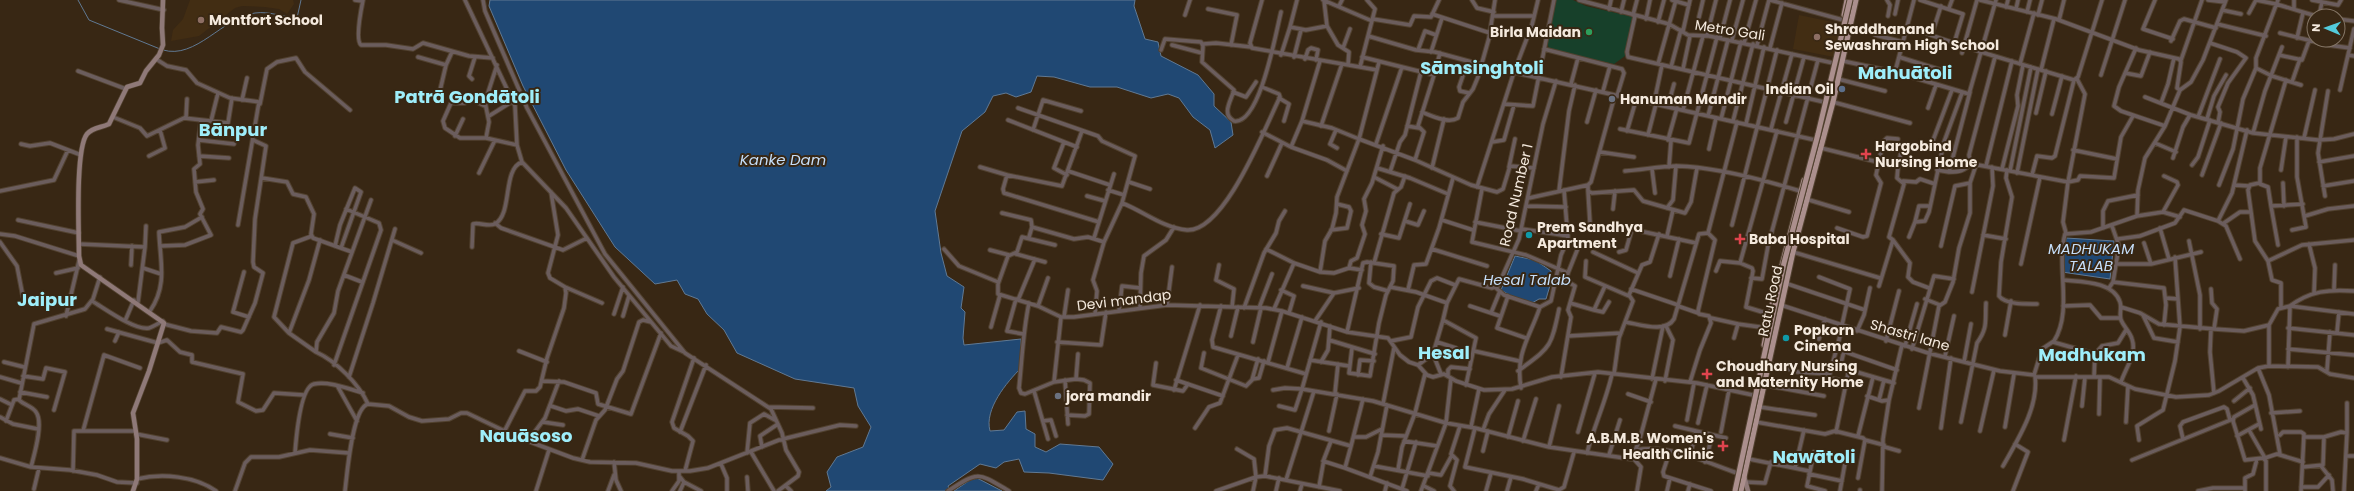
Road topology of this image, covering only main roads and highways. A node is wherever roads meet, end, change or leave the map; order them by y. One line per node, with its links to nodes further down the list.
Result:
1 (1848, 0): 3 (main road, bridge); 3 (main road, Ratu Road)
2 (1854, 0): 4 (main road, bridge); 4 (main road, Ratu Road)
3 (1734, 491)
4 (1739, 491)

